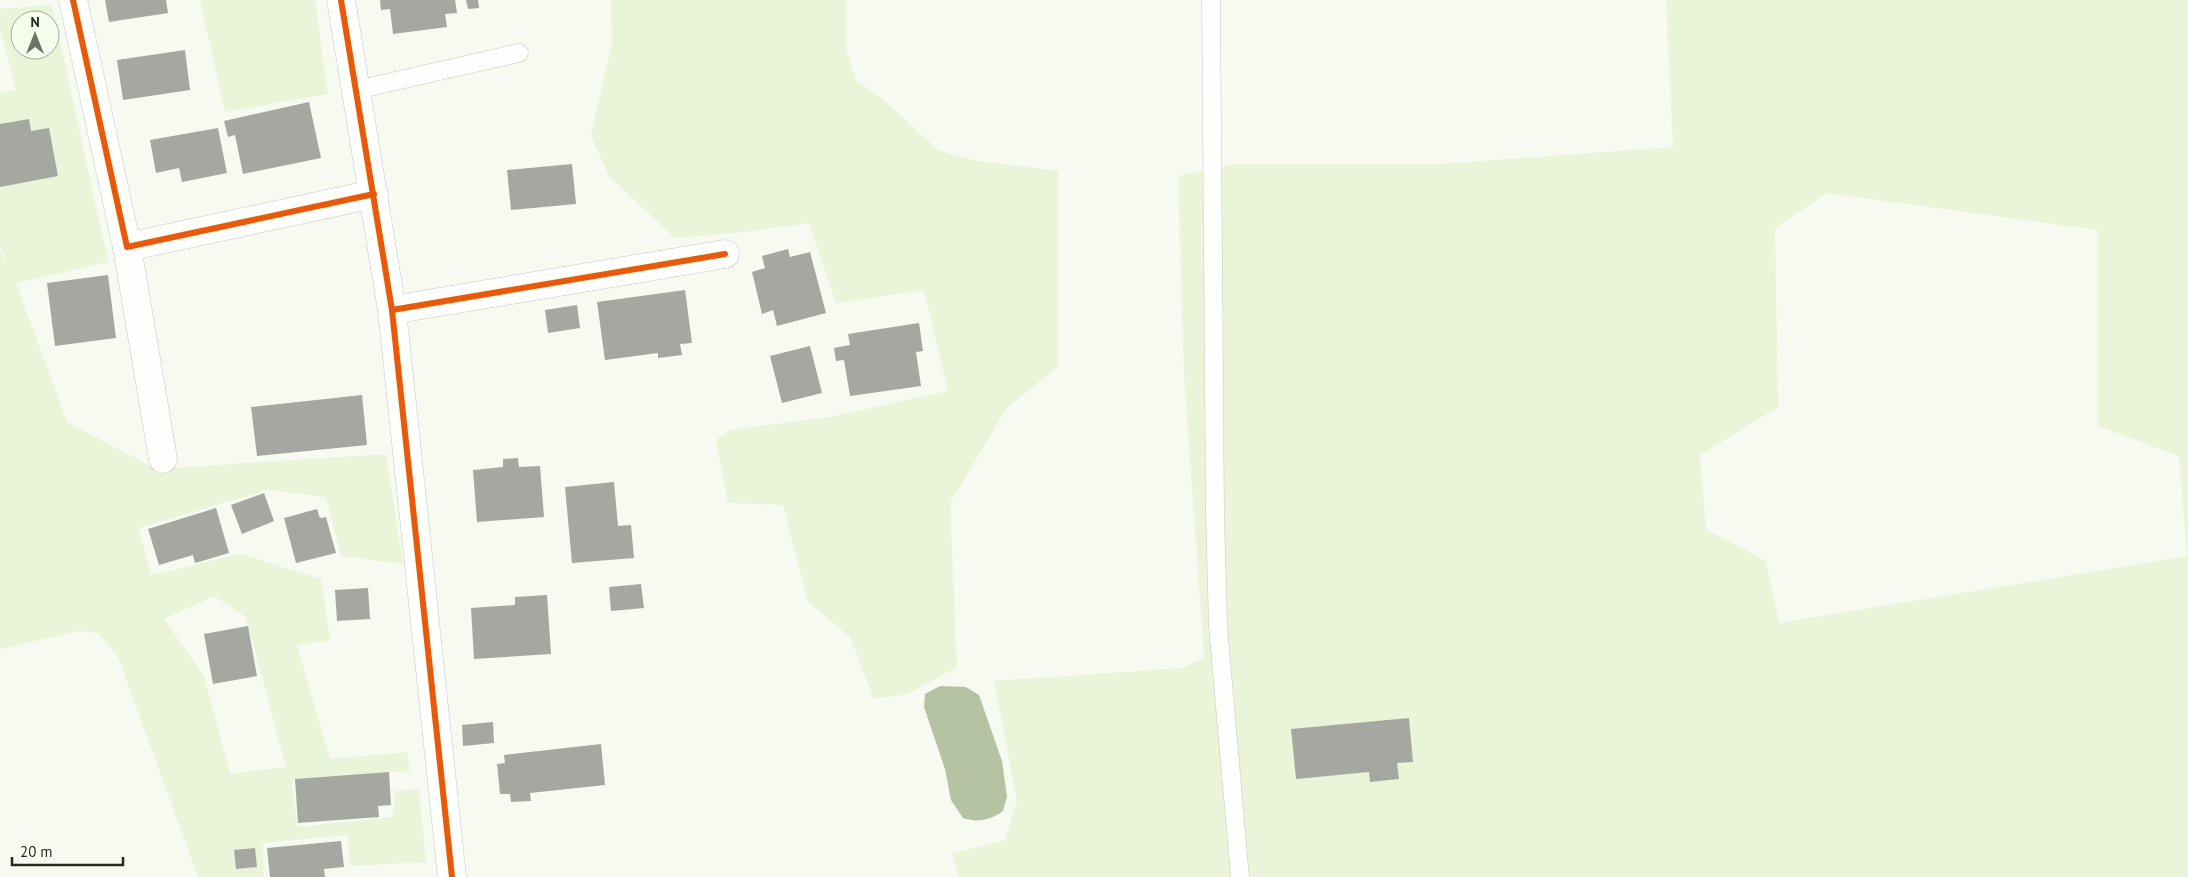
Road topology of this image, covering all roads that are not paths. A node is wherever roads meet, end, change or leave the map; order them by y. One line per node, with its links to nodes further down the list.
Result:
1 (73, 0): 7 (street)
2 (340, 0): 5 (street)
3 (1211, 0): 12 (lane)
4 (519, 53): 5 (lane)
5 (356, 90): 6 (street)
6 (374, 194): 7 (street); 9 (street)
7 (127, 247): 10 (street)
8 (725, 254): 9 (street)
9 (392, 310): 11 (street)
10 (163, 459)
11 (452, 877)
12 (1240, 877)

